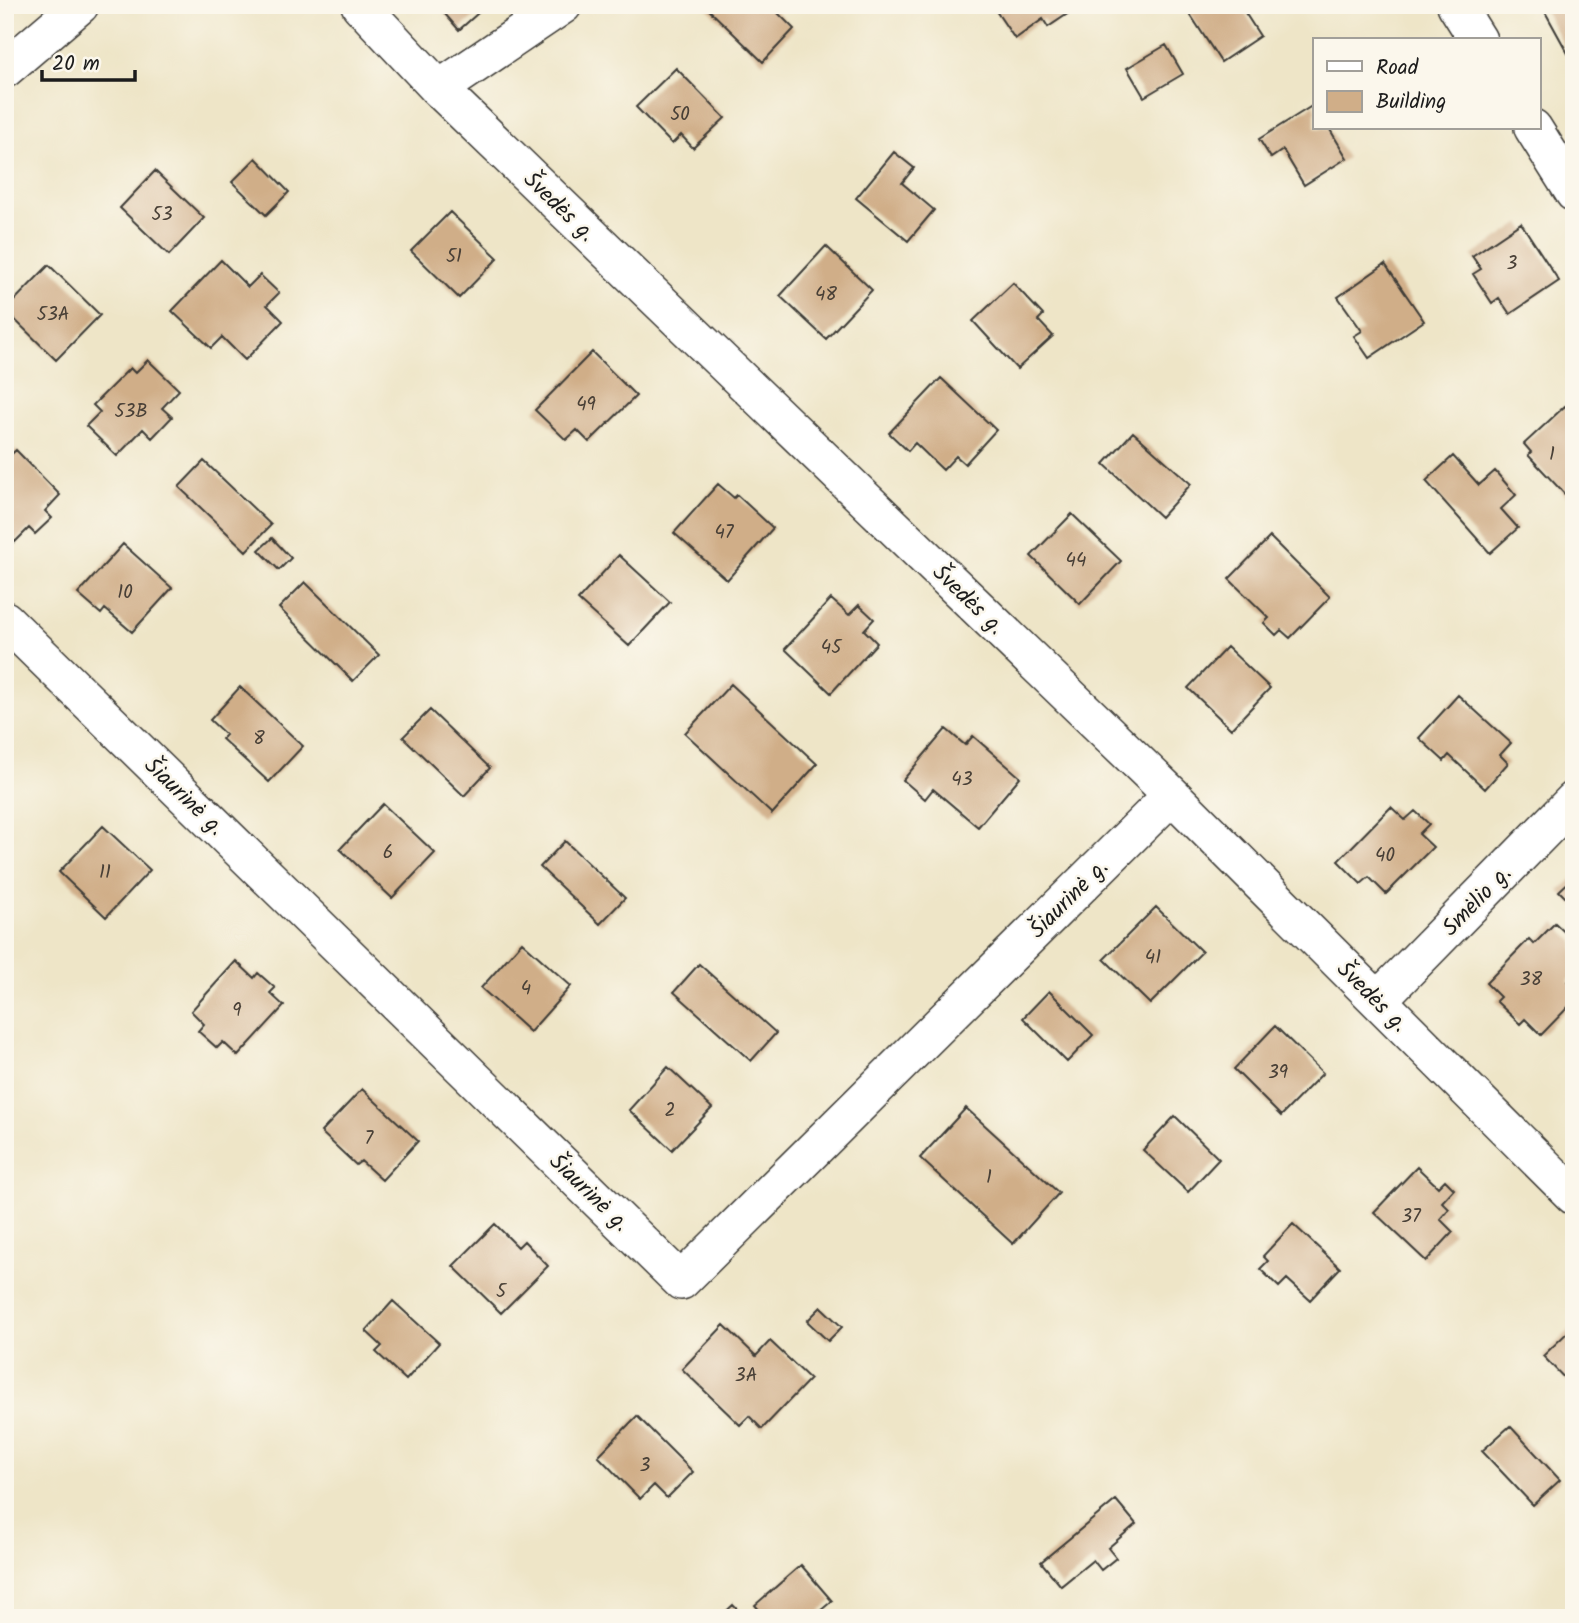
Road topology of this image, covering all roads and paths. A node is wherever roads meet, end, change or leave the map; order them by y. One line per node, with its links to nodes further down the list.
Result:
1 (80, 5): 6 (street)
2 (360, 5): 7 (street, Švedės g.)
3 (563, 5): 7 (street)
4 (1456, 5): 5 (street)
5 (1477, 38)
6 (5, 69)
7 (439, 89): 11 (street, Švedės g.)
8 (1534, 130): 9 (street)
9 (1574, 193)
10 (5, 620): 11 (street, Šiaurinė g.)
11 (1172, 795): 13 (street, Švedės g.)
12 (1574, 800): 13 (street, Smėlio g.)
13 (1378, 1000): 14 (street, Švedės g.)
14 (1574, 1196)

